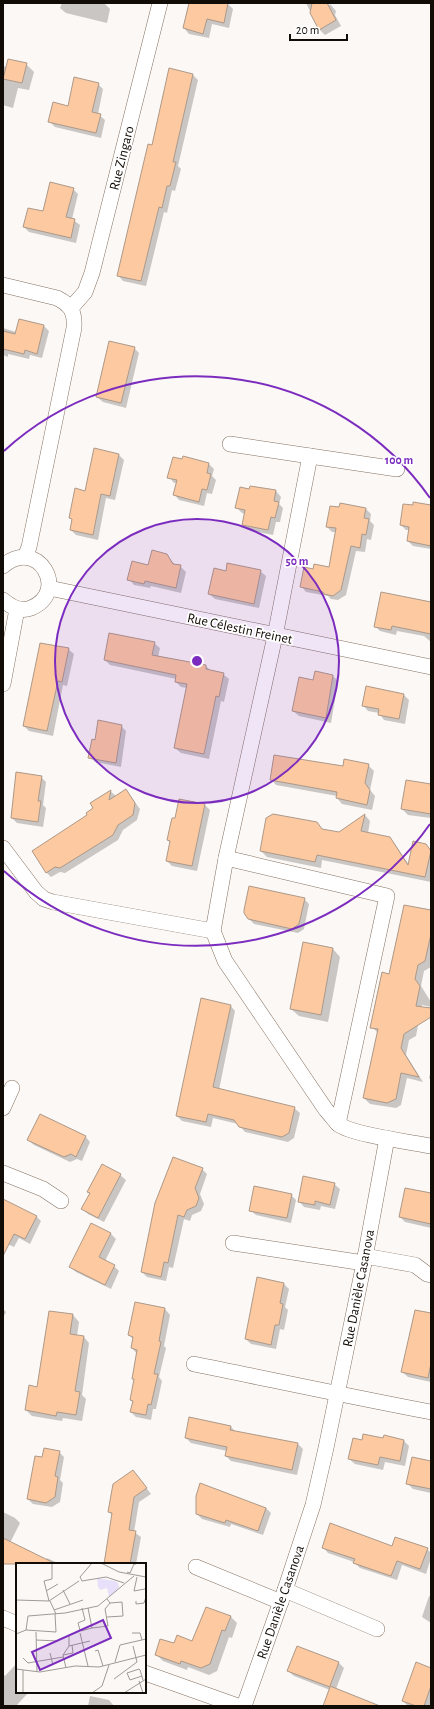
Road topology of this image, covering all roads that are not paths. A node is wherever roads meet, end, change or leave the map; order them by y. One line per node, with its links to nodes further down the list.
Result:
1 (160, 3): 3 (street, Rue Zingaro)
2 (3, 285): 3 (street)
3 (71, 308): 7 (street)
4 (230, 444): 5 (street)
5 (310, 456): 6 (street); 12 (street)
6 (396, 469)
7 (25, 556): 8 (street); 9 (street)
8 (3, 566)
9 (49, 588): 11 (street); 12 (street, Rue Célestin Freinet)
10 (3, 600): 11 (street)
11 (17, 609): 14 (street)
12 (275, 636): 13 (street, Rue Célestin Freinet); 16 (street)
13 (431, 667)
14 (3, 684)
15 (3, 848): 17 (street)
16 (226, 858): 17 (street); 20 (street)
17 (213, 931): 20 (street)
18 (12, 1088): 19 (street)
19 (3, 1108)
20 (338, 1124): 21 (street)
21 (387, 1138): 22 (street); 26 (street, Rue Danièle Casanova)
22 (431, 1146)
23 (3, 1173): 24 (street)
24 (61, 1201)
25 (233, 1243): 26 (street)
26 (365, 1260): 27 (street); 29 (street, Rue Danièle Casanova)
27 (431, 1275)
28 (194, 1364): 29 (street)
29 (337, 1394): 30 (street); 32 (street, Rue Danièle Casanova)
30 (431, 1412)
31 (196, 1567): 32 (street)
32 (283, 1596): 35 (street); 38 (street, Rue Danièle Casanova)
33 (3, 1618): 34 (street)
34 (16, 1624)
35 (377, 1629)
36 (146, 1673): 37 (street)
37 (238, 1706)
38 (244, 1706)

